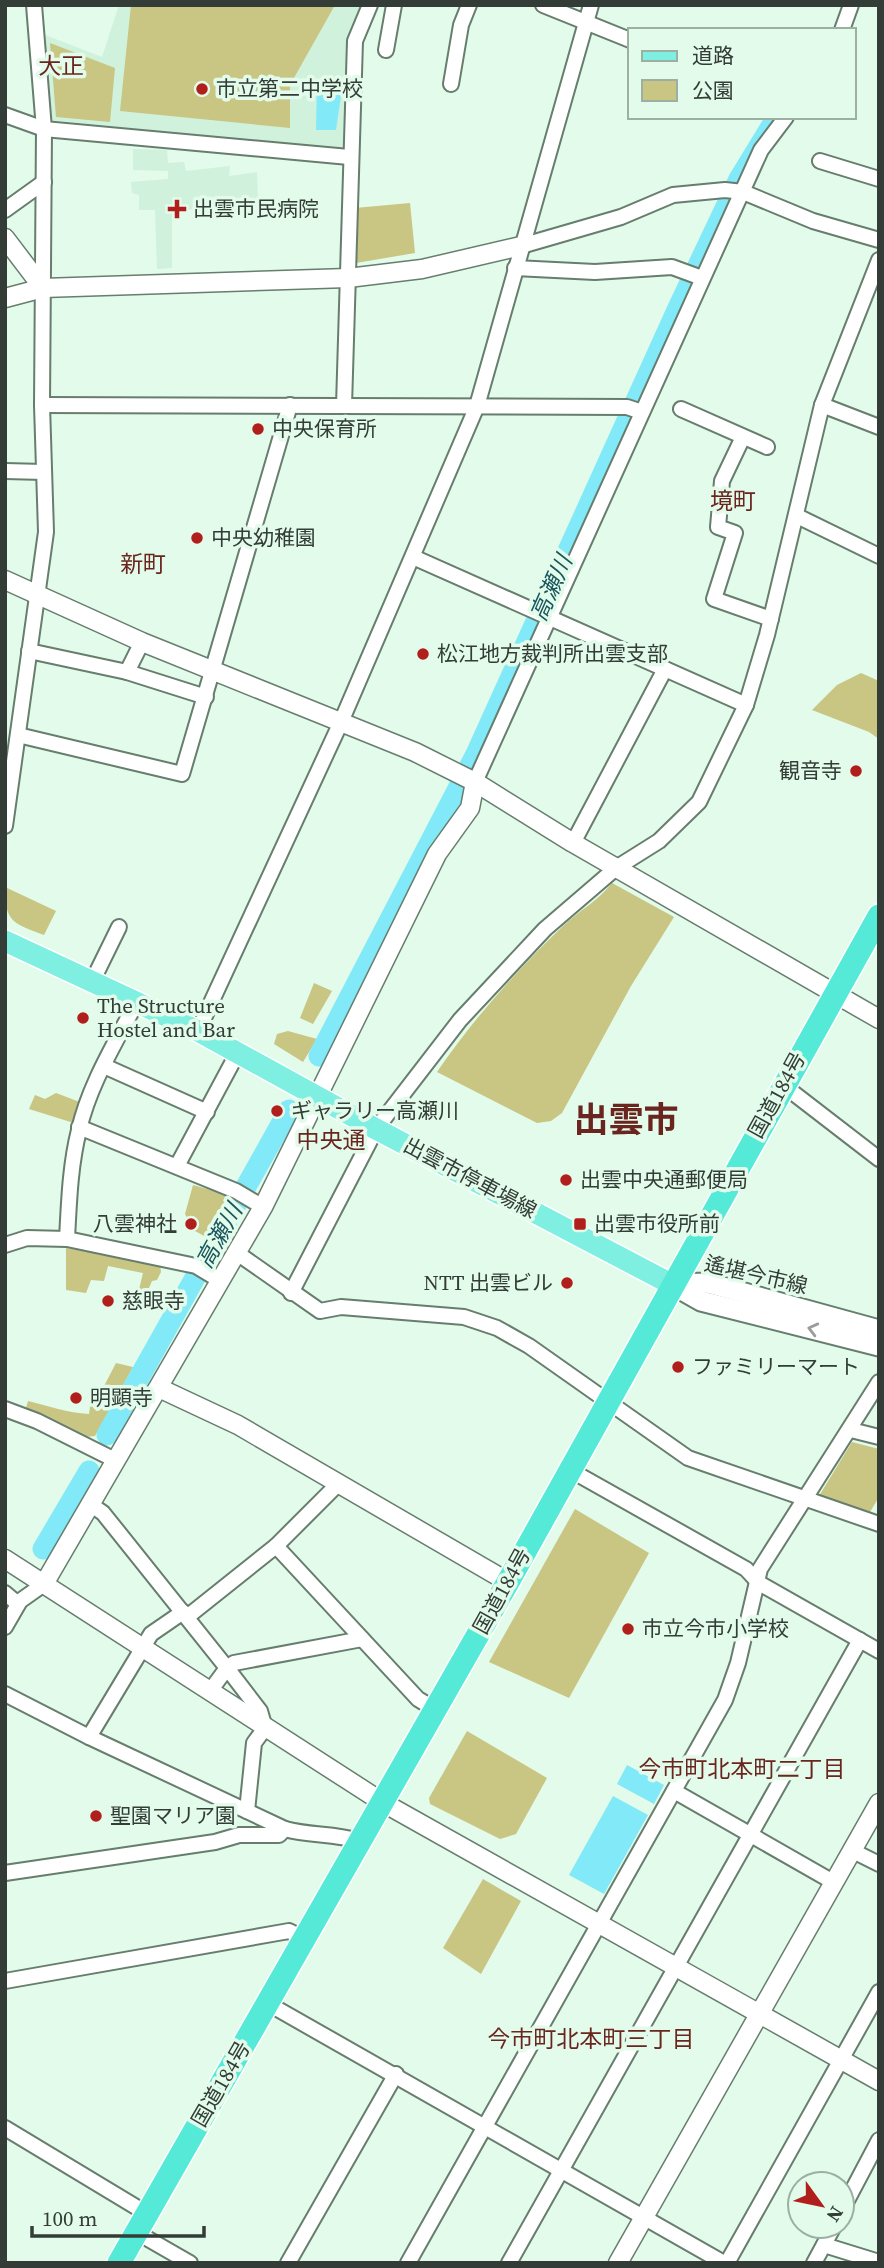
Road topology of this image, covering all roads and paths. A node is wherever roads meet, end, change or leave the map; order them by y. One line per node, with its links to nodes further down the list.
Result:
1 (34, 5): 15 (street)
2 (370, 5): 16 (street)
3 (394, 5): 11 (street)
4 (469, 5): 12 (street)
5 (542, 5): 8 (street)
6 (591, 5): 8 (street)
7 (850, 5): 9 (street)
8 (586, 22): 10 (street); 24 (street)
9 (843, 28)
10 (628, 39)
11 (386, 50)
12 (451, 84)
13 (5, 115): 15 (street)
14 (784, 119): 20 (street)
15 (44, 129): 16 (street); 19 (street)
16 (349, 157): 27 (street)
17 (820, 161): 18 (street)
18 (879, 179)
19 (44, 182): 21 (street); 29 (street)
20 (743, 192): 23 (street); 24 (street); 28 (street)
21 (5, 210)
22 (5, 238): 29 (street)
23 (879, 240)
24 (521, 246): 26 (street); 27 (street)
25 (879, 260): 33 (street)
26 (515, 268): 28 (street); 35 (street)
27 (348, 278): 29 (street); 34 (street)
28 (702, 278): 37 (street)
29 (43, 288): 30 (street); 31 (street)
30 (5, 298)
31 (42, 405): 32 (street); 42 (street)
32 (290, 405): 34 (street); 53 (street)
33 (822, 405): 38 (street); 43 (street)
34 (344, 406): 35 (street)
35 (477, 406): 37 (street); 45 (street)
36 (681, 409): 39 (street)
37 (642, 412): 48 (street)
38 (879, 427)
39 (743, 437): 40 (street); 49 (street)
40 (767, 447)
41 (5, 471): 42 (street)
42 (44, 472): 47 (street)
43 (797, 516): 44 (street); 49 (street)
44 (879, 556)
45 (412, 557): 48 (street); 57 (street)
46 (5, 580): 47 (street)
47 (37, 594): 50 (street); 51 (street)
48 (552, 616): 52 (street); 59 (street)
49 (771, 619): 56 (street)
50 (142, 642): 53 (street); 54 (street)
51 (30, 651): 54 (street); 58 (street)
52 (666, 669): 56 (street); 61 (street)
53 (214, 671): 55 (street); 57 (street)
54 (127, 672): 55 (street)
55 (206, 696): 58 (street)
56 (746, 705): 62 (street)
57 (341, 722): 59 (street); 70 (street)
58 (18, 735): 60 (street)
59 (475, 782): 61 (street); 74 (street)
60 (5, 826)
61 (573, 844): 62 (street)
62 (616, 868): 67 (street); 77 (street)
63 (879, 916): 67 (highway, 国道184号)
64 (119, 928): 66 (street)
65 (5, 942): 66 (main road, 出雲市停車場線)
66 (93, 980): 68 (main road, 出雲市停車場線)
67 (834, 994): 69 (street); 73 (highway, 国道184号)
68 (137, 1001): 70 (main road, 出雲市停車場線); 72 (street)
69 (879, 1019)
70 (198, 1031): 71 (main road, 出雲市停車場線)
71 (238, 1052): 74 (main road, 出雲市停車場線); 75 (street)
72 (104, 1066): 75 (street); 76 (street)
73 (783, 1085): 78 (street); 85 (highway, 国道184号)
74 (318, 1096): 77 (main road, 出雲市停車場線); 80 (street)
75 (207, 1112): 79 (street)
76 (79, 1127): 79 (street); 81 (street)
77 (376, 1129): 85 (main road, 出雲市停車場線); 86 (street)
78 (879, 1159)
79 (177, 1166): 80 (street)
80 (263, 1207): 83 (street)
81 (67, 1239): 82 (street); 84 (street)
82 (5, 1245)
83 (237, 1253): 84 (street); 86 (street)
84 (221, 1281): 90 (street)
85 (671, 1284): 87 (main road, 遙堪今市線); 88 (main road, 遙堪今市線, one-way to 85); 91 (highway, 国道184号)
86 (291, 1293): 91 (street)
87 (879, 1330)
88 (879, 1346)
89 (879, 1382): 93 (street)
90 (159, 1388): 95 (street); 97 (street)
91 (608, 1402): 96 (highway, 国道184号); 98 (street)
92 (5, 1409): 95 (street)
93 (851, 1430): 94 (street); 98 (street)
94 (879, 1437)
95 (115, 1460): 99 (street)
96 (570, 1470): 103 (highway, 国道184号); 104 (street)
97 (339, 1483): 101 (street); 103 (street)
98 (803, 1499): 100 (street); 104 (street)
99 (90, 1504): 105 (street); 108 (street)
100 (879, 1524)
101 (276, 1546): 108 (street); 110 (street)
102 (5, 1559): 105 (street)
103 (508, 1581): 117 (highway, 国道184号)
104 (759, 1583): 111 (street); 120 (street)
105 (44, 1584): 107 (street); 112 (street)
106 (5, 1593): 107 (street)
107 (18, 1604): 109 (street)
108 (185, 1615): 112 (street); 114 (street)
109 (5, 1628)
110 (362, 1639): 114 (street); 117 (street)
111 (860, 1640): 113 (street); 125 (street)
112 (142, 1647): 115 (street); 119 (street)
113 (879, 1651)
114 (227, 1668): 115 (street); 118 (street)
115 (210, 1691): 118 (street)
116 (5, 1694): 119 (street)
117 (436, 1710): 121 (highway, 国道184号)
118 (265, 1728): 121 (street); 123 (street)
119 (89, 1737): 123 (street)
120 (674, 1791): 125 (street); 131 (street)
121 (382, 1802): 126 (highway, 国道184号); 131 (street)
122 (879, 1803): 127 (street)
123 (247, 1811): 124 (street)
124 (285, 1829): 126 (street); 129 (street)
125 (750, 1833): 130 (street); 133 (street)
126 (359, 1841): 132 (highway, 国道184号)
127 (853, 1851): 128 (street); 130 (street)
128 (879, 1864)
129 (5, 1873)
130 (835, 1883): 137 (street)
131 (598, 1923): 133 (street); 141 (street)
132 (305, 1939): 134 (street); 136 (highway, 国道184号)
133 (674, 1967): 137 (street); 145 (street)
134 (5, 1981)
135 (879, 1992): 138 (street)
136 (267, 2003): 139 (street); 148 (highway, 国道184号)
137 (759, 2013): 138 (street); 147 (street)
138 (840, 2060): 140 (street); 158 (street)
139 (396, 2074): 141 (street); 154 (street)
140 (879, 2081)
141 (485, 2124): 145 (street); 155 (street)
142 (5, 2128): 148 (street)
143 (879, 2140): 144 (street)
144 (874, 2159): 146 (street)
145 (562, 2169): 147 (street); 156 (street)
146 (856, 2188)
147 (644, 2217): 157 (street); 158 (street)
148 (141, 2222): 152 (highway, 国道184号); 153 (street)
149 (827, 2240): 150 (street)
150 (824, 2245): 151 (street); 159 (street)
151 (879, 2262)
152 (119, 2263)
153 (190, 2263)
154 (288, 2263)
155 (408, 2263)
156 (509, 2263)
157 (618, 2263)
158 (726, 2263)
159 (814, 2263)

